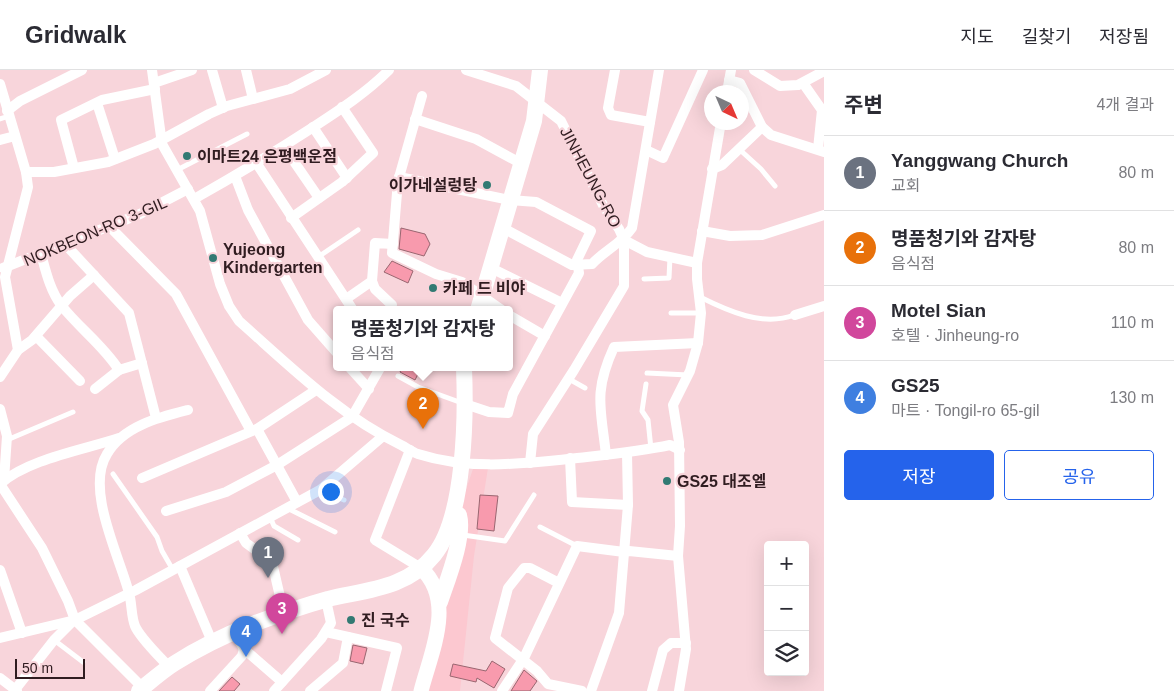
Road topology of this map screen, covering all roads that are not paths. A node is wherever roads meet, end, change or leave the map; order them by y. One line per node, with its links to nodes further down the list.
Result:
1 (82, 70): 25 (street)
2 (152, 70): 18 (street)
3 (192, 70): 18 (street)
4 (212, 70): 23 (street)
5 (246, 70): 20 (street)
6 (326, 70): 20 (street)
7 (389, 70): 24 (street)
8 (540, 70): 22 (main road)
9 (615, 70): 27 (street)
10 (659, 70): 27 (street)
11 (703, 70): 37 (street)
12 (754, 70): 16 (street)
13 (471, 71): 22 (street, JINHEUNG-RO)
14 (824, 72): 16 (street)
15 (730, 75): 28 (street)
16 (803, 82): 38 (street)
17 (0, 84): 25 (street)
18 (155, 86): 21 (street); 33 (street)
19 (422, 96): 26 (street)
20 (253, 99): 23 (street)
21 (96, 102): 39 (street); 42 (street)
22 (537, 102): 41 (main road); 60 (street, JINHEUNG-RO)
23 (224, 108): 33 (street)
24 (342, 108): 29 (street); 48 (street)
25 (5, 115): 32 (street)
26 (415, 119): 41 (street); 47 (street)
27 (650, 122): 37 (street)
28 (762, 127): 36 (street); 38 (street)
29 (313, 128): 35 (street); 48 (street)
30 (719, 130): 43 (street)
31 (247, 134): 44 (lane)
32 (15, 136): 34 (street); 45 (street)
33 (162, 138): 39 (street); 44 (street)
34 (0, 140)
35 (284, 147): 40 (street); 51 (street)
36 (739, 149): 43 (street); 49 (lane)
37 (646, 150): 60 (street)
38 (821, 150)
39 (115, 159): 42 (street)
40 (257, 164): 46 (street); 55 (street)
41 (522, 164): 53 (main road)
42 (74, 168): 45 (street)
43 (712, 169): 59 (street)
44 (177, 170): 50 (street)
45 (26, 172): 69 (street)
46 (235, 176): 52 (street); 88 (street)
47 (399, 177): 53 (street, JINHEUNG-RO); 62 (street)
48 (347, 178): 51 (street)
49 (776, 186)
50 (188, 189): 52 (street); 56 (street, NOKBEON-RO 3-GIL)
51 (319, 198): 55 (street)
52 (194, 199): 107 (street)
53 (510, 200): 57 (main road); 67 (street, JINHEUNG-RO)
54 (824, 215): 59 (street)
55 (291, 218): 64 (street)
56 (109, 226): 61 (street, NOKBEON-RO 3-GIL); 114 (street)
57 (501, 227): 67 (street); 68 (main road)
58 (358, 230): 64 (lane)
59 (702, 231): 66 (street)
60 (624, 240): 65 (street); 67 (street, JINHEUNG-RO); 101 (street)
61 (64, 244): 63 (street, NOKBEON-RO 3-GIL); 70 (street)
62 (393, 244): 72 (street); 75 (street)
63 (41, 254): 69 (street, NOKBEON-RO 3-GIL); 78 (street)
64 (318, 257): 74 (street)
65 (670, 257): 66 (street); 71 (lane)
66 (697, 263): 73 (street)
67 (578, 265): 76 (street, JINHEUNG-RO)
68 (489, 267): 75 (main road); 76 (street)
69 (3, 268): 89 (street)
70 (94, 275): 78 (street); 92 (street)
71 (644, 279)
72 (372, 281): 74 (street); 77 (street)
73 (700, 297): 81 (street); 83 (lane)
74 (346, 300): 79 (street)
75 (480, 303)
76 (562, 303): 86 (street, JINHEUNG-RO)
77 (392, 305)
78 (62, 306): 85 (street); 93 (street)
79 (350, 306)
80 (824, 306): 83 (street)
81 (702, 313): 82 (lane); 87 (street)
82 (671, 314)
83 (795, 315)
84 (513, 317): 86 (street)
85 (36, 336): 89 (street); 102 (street)
86 (545, 336): 108 (street, JINHEUNG-RO)
87 (698, 343): 98 (street); 122 (street)
88 (333, 348)
89 (18, 350): 90 (street)
90 (12, 359): 91 (street); 100 (street)
91 (0, 360)
92 (142, 363): 93 (street); 113 (street)
93 (119, 370): 105 (street)
94 (353, 371): 106 (street)
95 (378, 371): 106 (street)
96 (464, 371): 108 (main road)
97 (647, 373): 98 (lane)
98 (688, 375): 120 (street)
99 (398, 376): 108 (lane)
100 (0, 377)
101 (569, 379): 104 (lane); 125 (street)
102 (80, 381)
103 (646, 384): 118 (lane)
104 (585, 388)
105 (95, 389)
106 (369, 389): 112 (street)
107 (316, 390): 112 (street); 114 (street)
108 (465, 404): 124 (main road)
109 (0, 409): 117 (street)
110 (188, 410): 113 (street)
111 (73, 412): 117 (lane)
112 (352, 417): 116 (street); 126 (street)
113 (156, 418): 115 (street)
114 (254, 430): 126 (street); 128 (street)
115 (122, 436): 129 (street); 151 (street)
116 (382, 437): 119 (street); 130 (street)
117 (7, 440): 129 (street)
118 (651, 449): 120 (street); 121 (street)
119 (410, 450): 124 (street); 148 (street)
120 (680, 450): 146 (street)
121 (627, 453): 122 (street); 135 (street)
122 (606, 455): 123 (street)
123 (570, 458): 125 (street); 135 (street)
124 (462, 463): 125 (street); 133 (main road)
125 (530, 463)
126 (277, 465): 134 (street); 137 (street)
127 (113, 474): 147 (lane)
128 (142, 478)
129 (1, 483): 155 (street)
130 (320, 490): 132 (lane); 134 (street)
131 (534, 495): 142 (lane)
132 (344, 500)
133 (454, 500): 142 (main road); 148 (main road)
134 (297, 502): 136 (street)
135 (628, 505): 145 (street)
136 (286, 508): 138 (street); 140 (lane)
137 (166, 511)
138 (270, 517): 141 (street); 143 (lane)
139 (540, 527): 144 (lane)
140 (335, 532)
141 (240, 533): 147 (street); 154 (street)
142 (458, 535): 153 (main road)
143 (298, 540)
144 (577, 546): 145 (street); 150 (street)
145 (624, 552): 146 (street); 180 (street)
146 (678, 556): 162 (street)
147 (176, 568): 151 (street); 163 (street)
148 (422, 568): 152 (main road); 153 (main road)
149 (0, 570): 157 (street)
150 (559, 583): 165 (street); 165 (street)
151 (129, 593): 155 (street); 167 (street)
152 (326, 600): 154 (main road); 156 (street)
153 (440, 602): 177 (main road)
154 (284, 614): 158 (main road)
155 (75, 620): 157 (street); 161 (street); 171 (street)
156 (326, 632): 159 (street); 169 (street)
157 (22, 633): 160 (street)
158 (235, 633): 163 (main road); 164 (street)
159 (348, 637): 175 (street); 176 (street)
160 (0, 638)
161 (54, 640): 166 (lane); 172 (street)
162 (686, 643): 181 (street); 182 (street)
163 (213, 644): 167 (main road)
164 (244, 650): 169 (street); 173 (street)
165 (522, 660): 170 (street); 178 (street)
166 (83, 662)
167 (169, 667): 171 (main road)
168 (0, 678): 172 (street)
169 (282, 682): 174 (street)
170 (552, 688): 179 (street)
171 (141, 689)
172 (15, 691)
173 (210, 691)
174 (274, 691)
175 (310, 691)
176 (386, 691)
177 (421, 691)
178 (502, 691)
179 (582, 691)
180 (591, 691)
181 (652, 691)
182 (679, 691)

